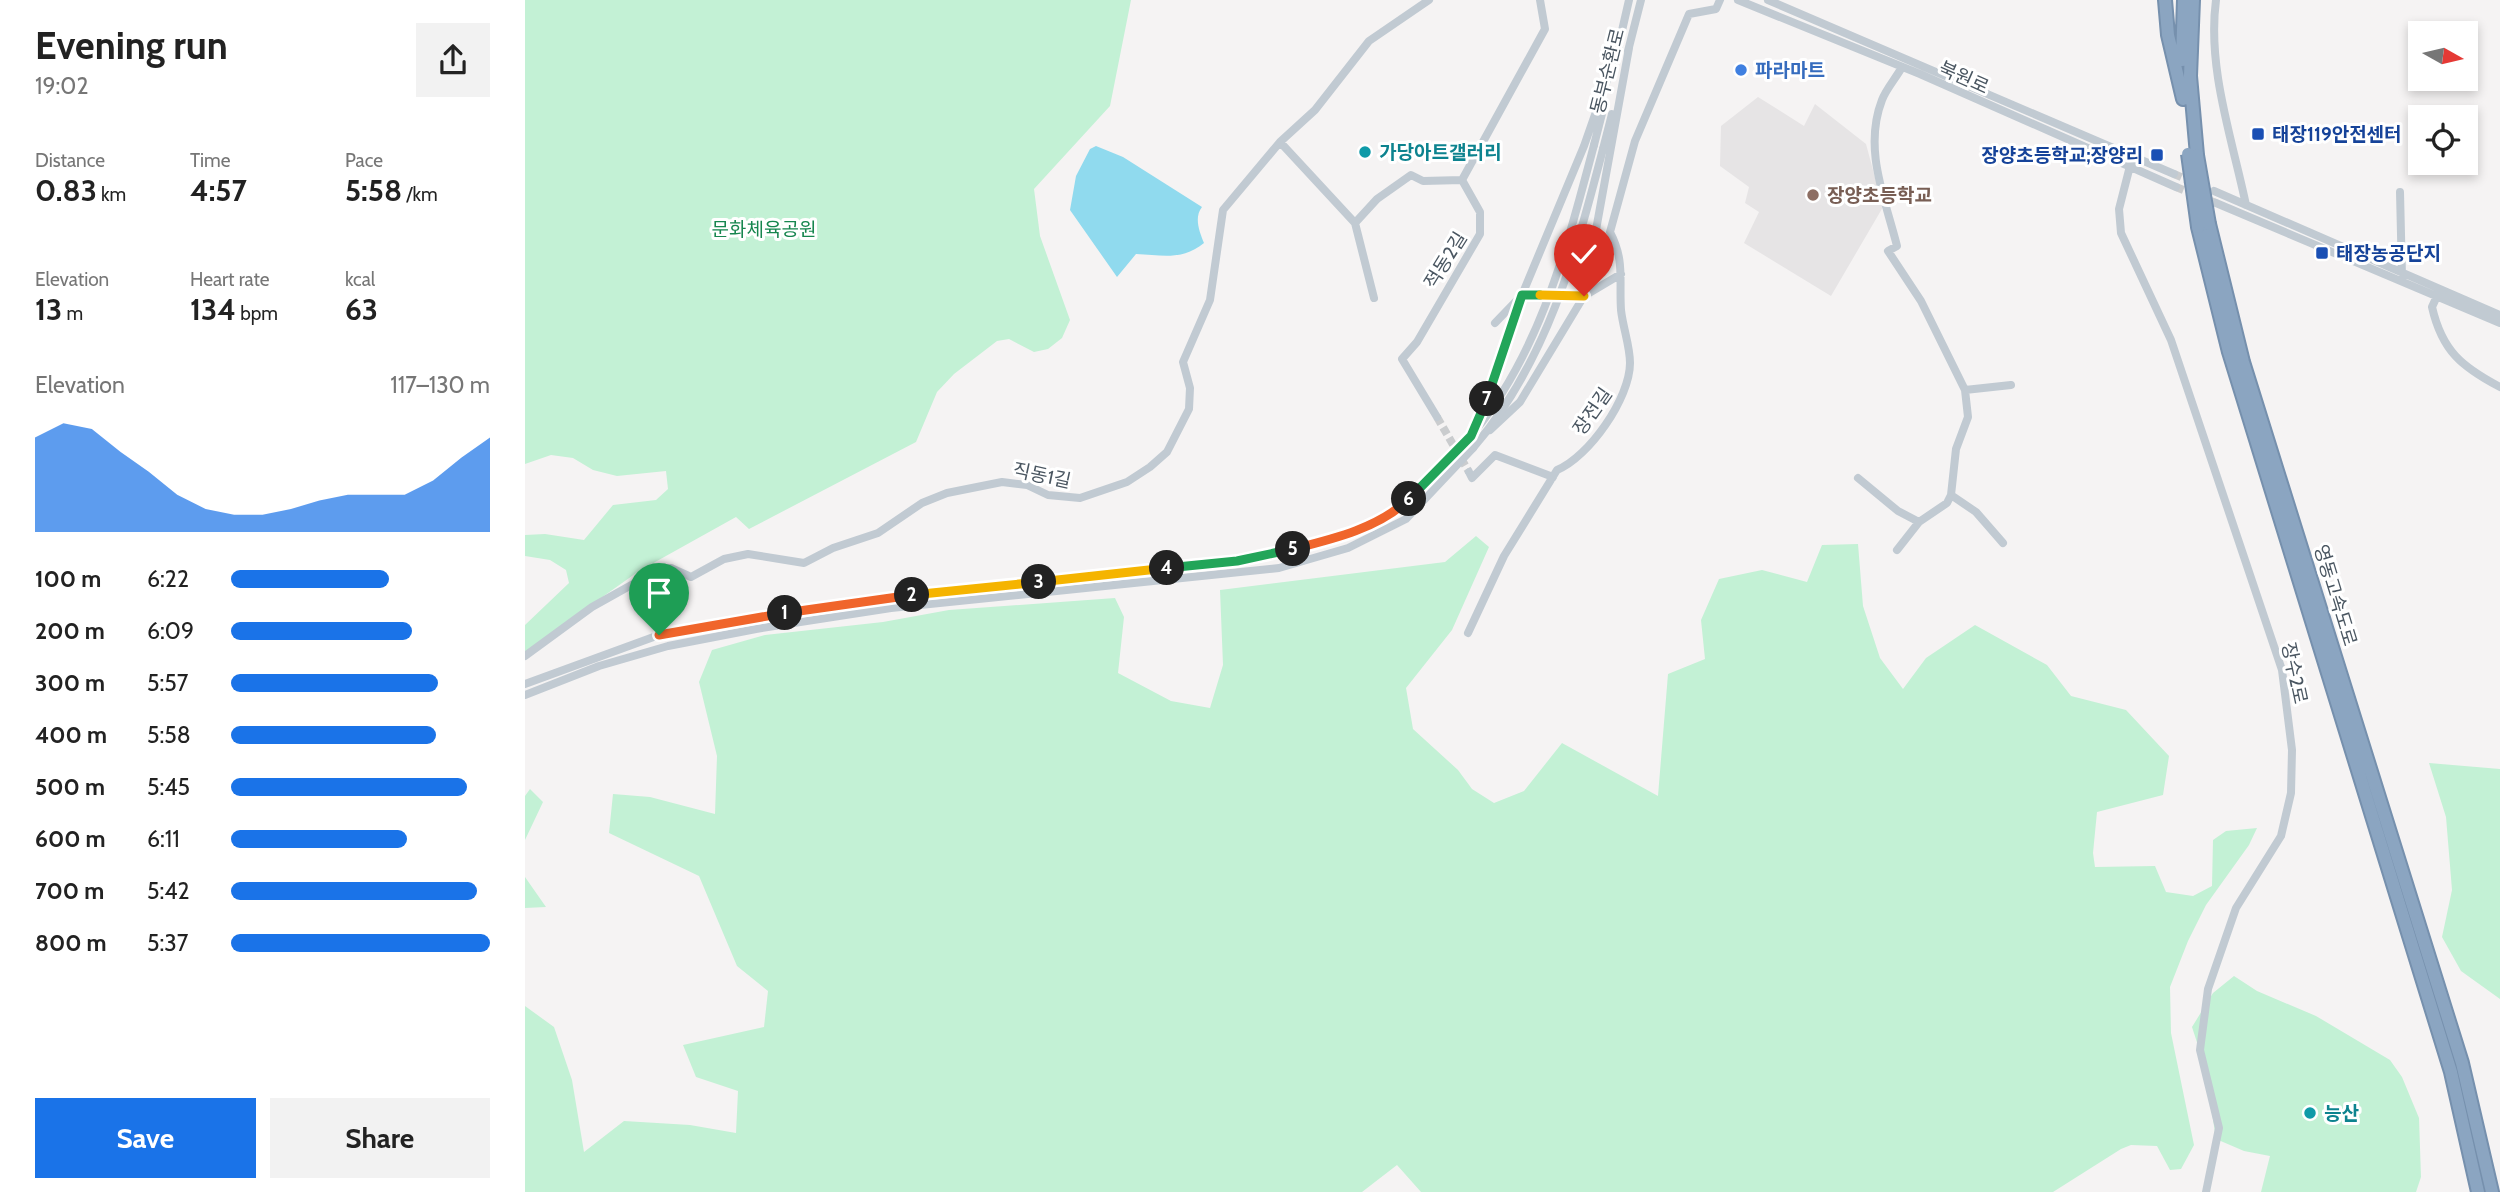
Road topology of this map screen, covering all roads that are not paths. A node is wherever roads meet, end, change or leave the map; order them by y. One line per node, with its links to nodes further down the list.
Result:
1 (1429, 0): 18 (street, 직동1길)
2 (1541, 0): 24 (street)
3 (1629, 0): 12 (street, 동부순환로)
4 (1641, 0): 13 (street, 동부순환로)
5 (1720, 0): 33 (street, 장전길)
6 (1738, 0): 14 (street, 북원로)
7 (1768, 0): 15 (street, 북원로)
8 (2165, 0): 16 (highway)
9 (2184, 0): 16 (highway, 영동고속도로)
10 (2193, 0): 20 (highway, 영동고속도로)
11 (2216, 0): 29 (street)
12 (1619, 46): 19 (street, 동부순환로); 35 (street)
13 (1629, 48): 19 (street, 동부순환로); 36 (street)
14 (1902, 67): 17 (street, 북원로); 44 (street)
15 (1982, 90): 17 (street); 21 (street, 북원로)
16 (2183, 99): 20 (highway, 영동고속도로)
17 (1978, 101): 22 (street, 북원로)
18 (1280, 142): 31 (street); 55 (street, 직동1길)
19 (1599, 147): 46 (street, bridge)
20 (2192, 155): 32 (highway, 영동고속도로, bridge)
21 (2136, 157): 22 (street, 장수2로); 23 (street, 북원로)
22 (2130, 166): 25 (street, 북원로); 58 (street, 장수2로)
23 (2174, 174)
24 (1462, 180): 31 (street); 45 (street, 적동2길)
25 (2176, 187)
26 (2214, 191): 29 (street)
27 (2400, 192): 34 (street)
28 (2216, 203): 30 (street)
29 (2246, 205): 30 (street); 34 (street)
30 (2242, 214): 34 (street)
31 (1355, 223): 38 (street)
32 (2204, 226): 59 (highway, 영동고속도로); 60 (highway, 영동고속도로)
33 (1621, 274): 36 (street); 48 (street, 장전길)
34 (2401, 277): 37 (street); 39 (street)
35 (1522, 295): 36 (street); 40 (street); 46 (street)
36 (1584, 296): 46 (street)
37 (2437, 296): 41 (street); 43 (street)
38 (1374, 298)
39 (2500, 315)
40 (1495, 323)
41 (2500, 323)
42 (2011, 385): 44 (street)
43 (2500, 387)
44 (1965, 390): 50 (street)
45 (1437, 417)
46 (1472, 442): 56 (street); 57 (street)
47 (1469, 472): 48 (street)
48 (1553, 477): 54 (street, 장전길)
49 (1859, 478): 51 (street)
50 (1951, 495): 51 (street); 52 (street)
51 (1919, 522): 53 (street)
52 (2003, 543)
53 (1897, 550)
54 (1468, 633)
55 (525, 656)
56 (525, 684)
57 (525, 695)
58 (2206, 1192)
59 (2478, 1192)
60 (2492, 1192)

